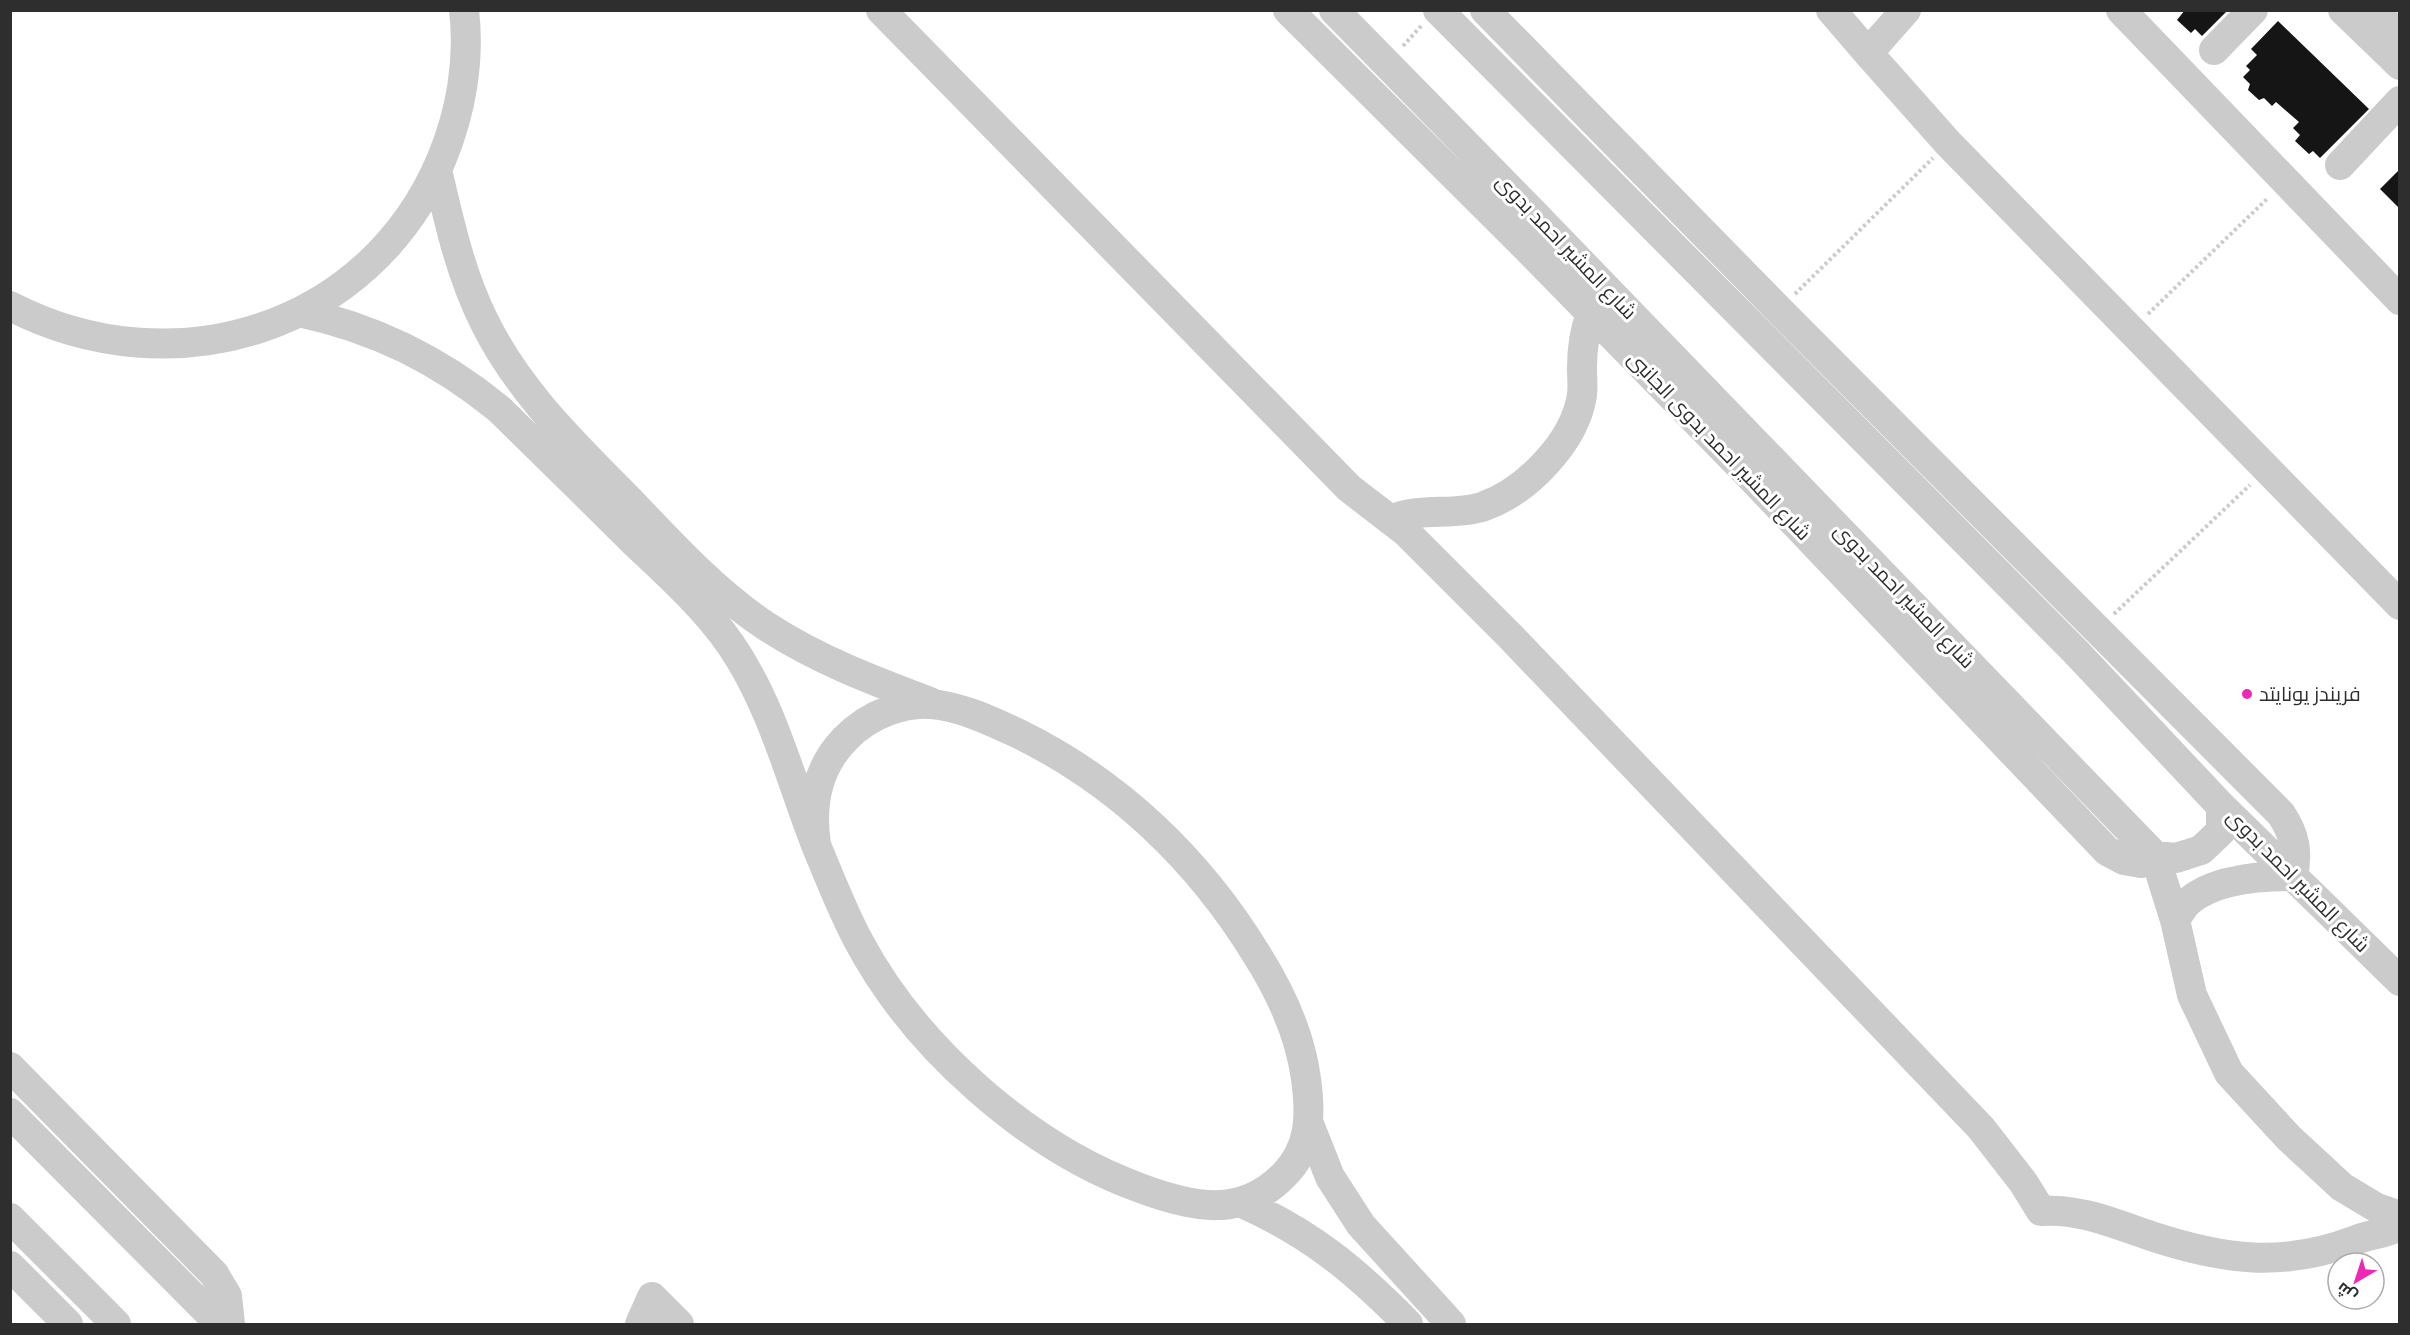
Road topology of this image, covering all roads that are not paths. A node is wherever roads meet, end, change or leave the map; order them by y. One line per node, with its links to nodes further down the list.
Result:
1 (464, 10): 19 (street)
2 (881, 10): 27 (street)
3 (1288, 10): 20 (street, شارع المشير احمد بدوى الجانبى)
4 (1334, 10): 20 (street, شارع المشير احمد بدوى)
5 (1485, 10): 33 (street)
6 (1831, 10): 15 (street)
7 (1906, 10): 15 (street)
8 (2121, 10): 21 (street)
9 (2253, 10): 14 (street)
10 (2343, 10): 16 (street)
11 (2374, 10): 13 (street)
12 (1431, 17): 30 (street, شارع المشير احمد بدوى)
13 (2400, 37)
14 (2214, 50)
15 (1868, 53): 28 (street)
16 (2400, 65)
17 (2400, 101): 18 (street)
18 (2340, 165)
19 (437, 170): 23 (street); 29 (street)
20 (1528, 229): 24 (street, شارع المشير احمد بدوى الجانبى); 32 (street, شارع المشير احمد بدوى)
21 (2400, 300)
22 (10, 306): 26 (street)
23 (299, 312): 26 (street); 31 (street)
24 (1591, 314): 27 (street); 32 (street, شارع المشير احمد بدوى الجانبى)
25 (10, 327): 26 (street)
26 (61, 328)
27 (1391, 520): 42 (street)
28 (2400, 605)
29 (939, 705): 31 (street); 38 (street)
30 (2221, 806): 32 (street, شارع المشير احمد بدوى الجانبى); 33 (street, شارع المشير احمد بدوى)
31 (816, 844): 39 (street)
32 (2155, 856): 34 (street, شارع المشير احمد بدوى)
33 (2293, 876): 34 (street); 35 (street, شارع المشير احمد بدوى)
34 (2175, 920): 40 (street, شارع المشير احمد بدوى)
35 (2400, 981)
36 (10, 1067): 49 (street)
37 (10, 1113): 48 (street)
38 (1309, 1124): 39 (street); 44 (street)
39 (1240, 1202): 45 (street)
40 (2400, 1216)
41 (10, 1218): 47 (street)
42 (2400, 1226)
43 (10, 1266): 46 (street)
44 (1404, 1273): 45 (street); 53 (street)
45 (1382, 1298): 52 (street)
46 (68, 1324)
47 (116, 1324)
48 (220, 1324)
49 (230, 1324)
50 (640, 1324): 51 (street)
51 (679, 1324)
52 (1408, 1324)
53 (1451, 1324)

